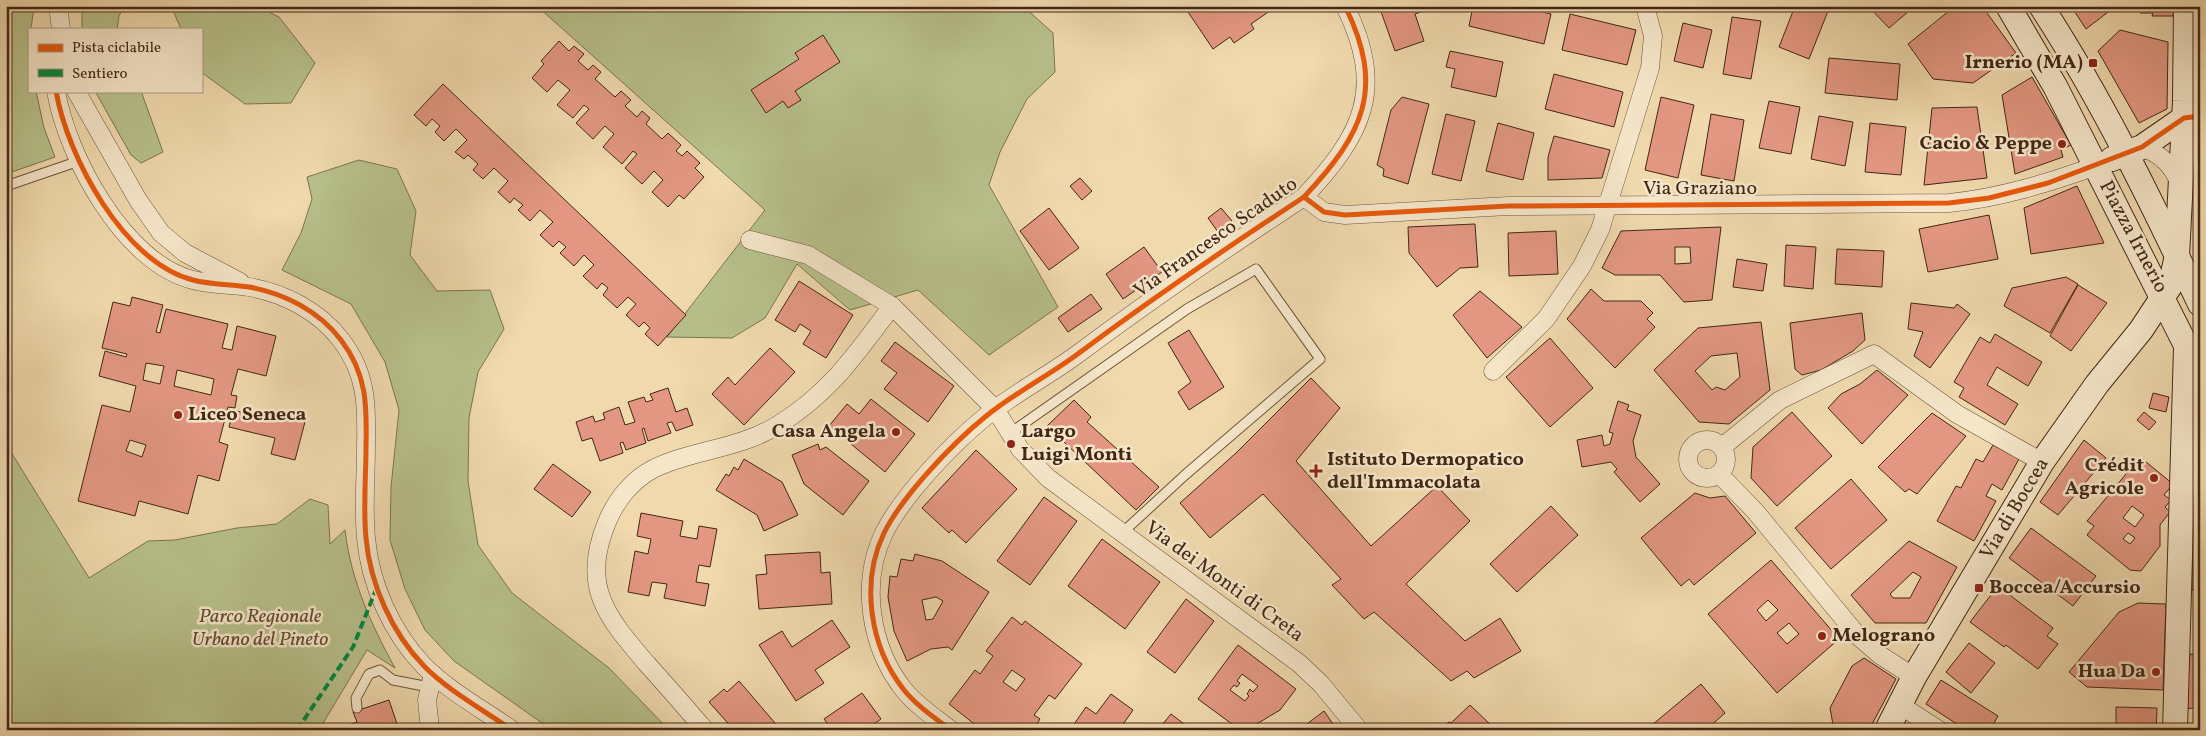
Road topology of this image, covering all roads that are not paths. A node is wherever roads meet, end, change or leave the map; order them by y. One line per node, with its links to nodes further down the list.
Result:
1 (1345, 6): 14 (street, Via Francesco Scaduto)
2 (1645, 6): 15 (street)
3 (2008, 6): 11 (main road)
4 (2041, 6): 9 (main road)
5 (2186, 6): 8 (main road)
6 (56, 92): 10 (street)
7 (77, 92): 18 (street)
8 (2192, 117): 9 (main road, Piazza Irnerio); 12 (main road, Piazza Irnerio)
9 (2134, 151): 11 (main road, Piazza Irnerio); 12 (street); 17 (main road, Piazza Irnerio)
10 (79, 162): 13 (lane); 18 (street)
11 (2096, 166): 15 (street, Via Graziano); 19 (main road, Piazza Irnerio)
12 (2180, 184): 17 (main road, Piazza Irnerio)
13 (6, 186)
14 (1304, 198): 15 (street, Via Graziano); 25 (street, Via Francesco Scaduto)
15 (1608, 205): 23 (street)
16 (750, 240): 21 (street)
17 (2177, 256): 19 (main road, Piazza Irnerio); 20 (main road)
18 (250, 287): 32 (street)
19 (2163, 301): 22 (main road); 28 (main road, Via di Boccea)
20 (2200, 304)
21 (892, 306): 25 (street); 37 (street)
22 (2186, 346): 24 (main road); 42 (main road)
23 (1493, 371)
24 (2200, 373)
25 (995, 409): 26 (street); 38 (street, Via Francesco Scaduto)
26 (1009, 434): 30 (street, Via dei Monti di Creta); 30 (lane)
27 (1722, 447): 28 (street); 29 (street); 29 (street)
28 (2042, 462): 31 (main road, Via di Boccea)
29 (1719, 474): 31 (street)
30 (1122, 534): 39 (street, Via dei Monti di Creta)
31 (1914, 678): 33 (main road, Via di Boccea)
32 (431, 681): 34 (lane); 35 (street); 36 (street)
33 (1900, 705): 40 (main road, Via di Boccea); 41 (street)
34 (357, 708)
35 (430, 730)
36 (512, 730)
37 (704, 730)
38 (951, 730)
39 (1359, 730)
40 (1887, 730)
41 (1939, 730)
42 (2175, 730)

